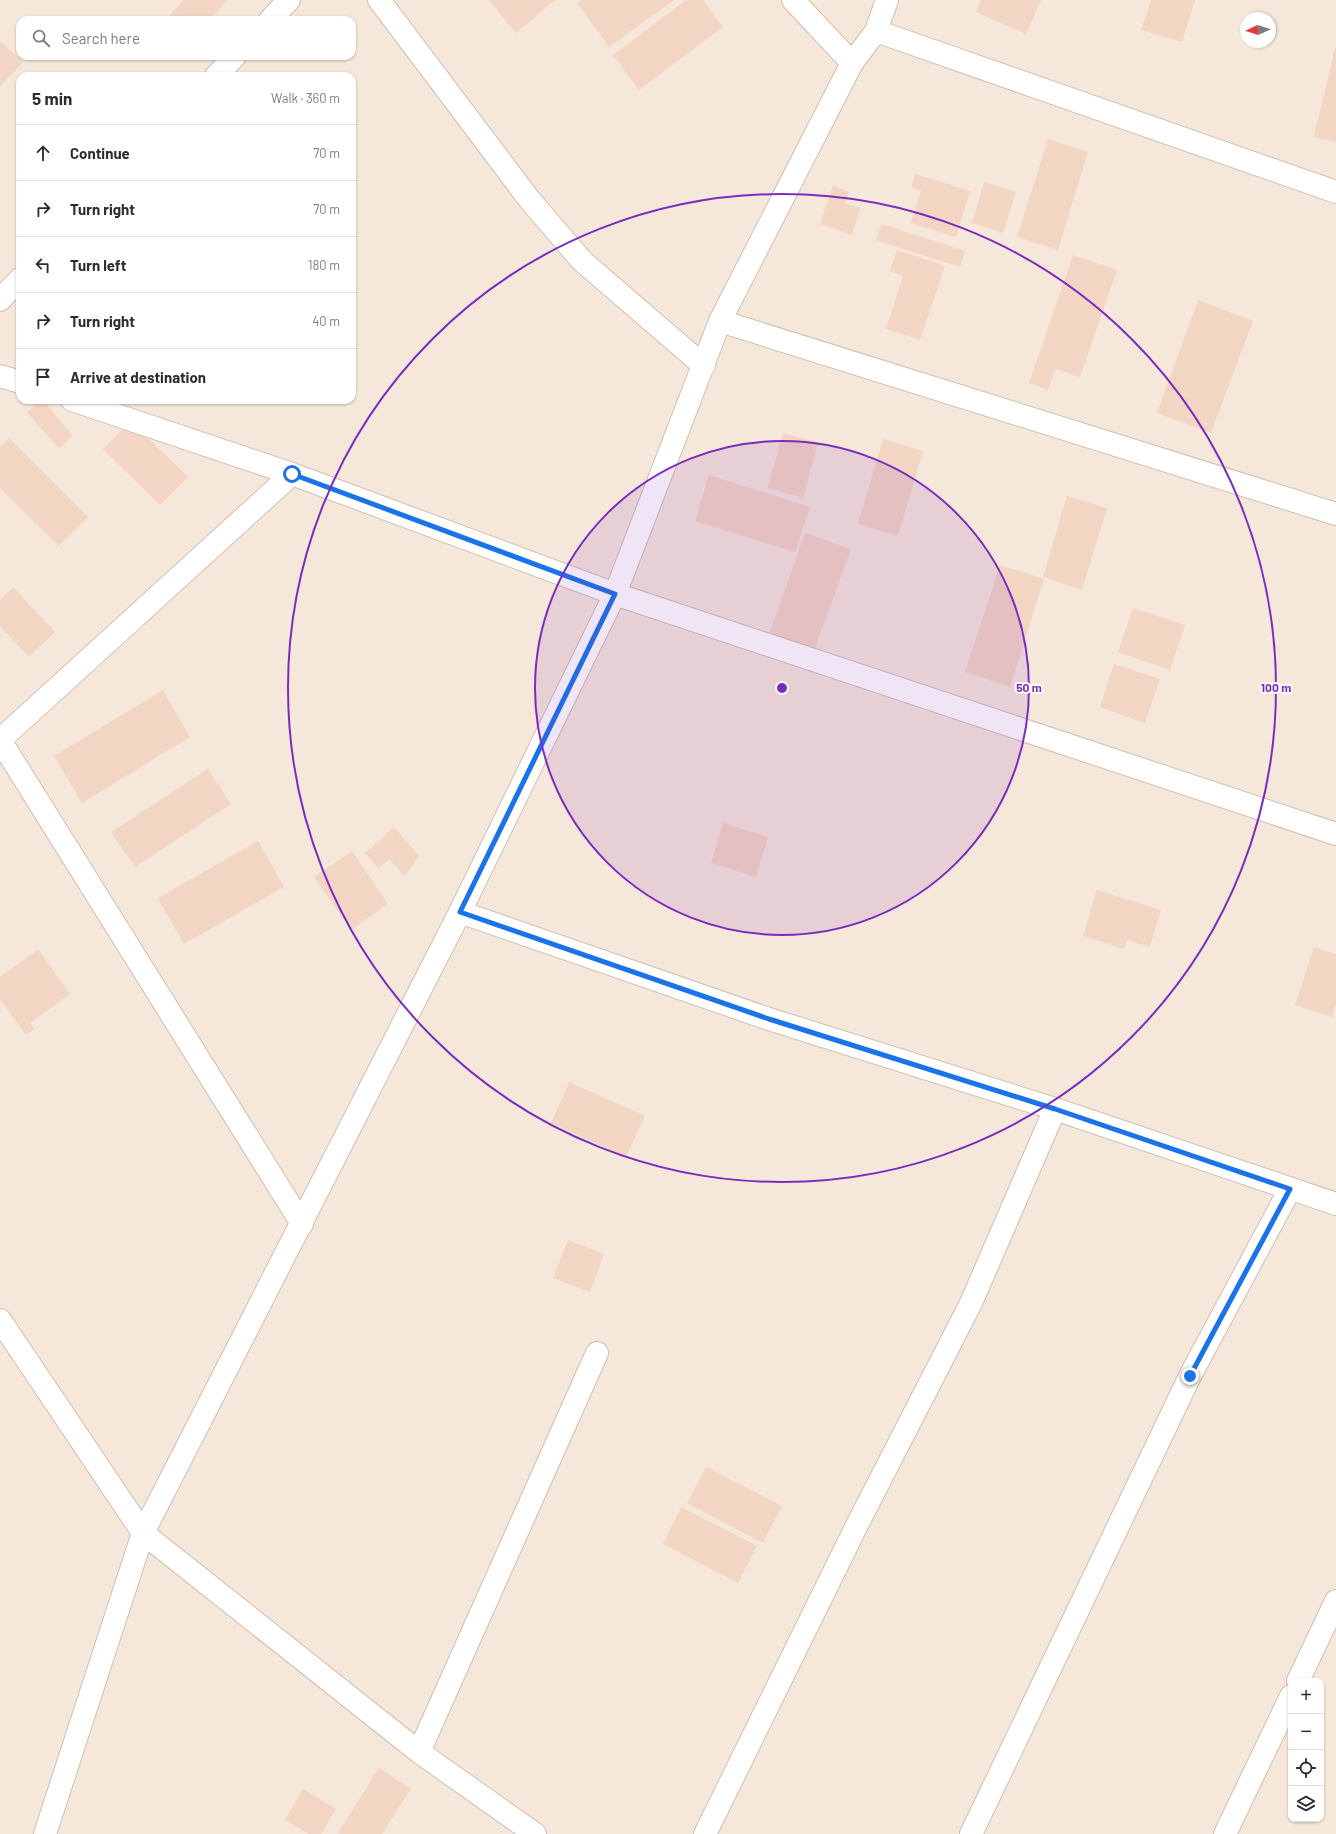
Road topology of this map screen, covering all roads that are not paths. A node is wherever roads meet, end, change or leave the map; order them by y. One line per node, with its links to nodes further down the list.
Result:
1 (289, 0): 5 (street)
2 (379, 0): 14 (street)
3 (793, 0): 8 (street)
4 (887, 0): 6 (street)
5 (274, 16)
6 (876, 31): 8 (street); 10 (street)
7 (231, 60): 9 (street)
8 (852, 63): 13 (street)
9 (220, 72)
10 (1336, 192)
11 (16, 283): 12 (street)
12 (0, 300)
13 (720, 321): 14 (street); 19 (street)
14 (704, 366): 20 (street)
15 (0, 376): 16 (street)
16 (16, 381)
17 (84, 404): 18 (street)
18 (292, 474): 20 (street); 21 (street)
19 (1336, 514)
20 (615, 594): 22 (street); 23 (street)
21 (0, 740): 27 (street)
22 (1336, 834)
23 (460, 912): 24 (street); 27 (street)
24 (1055, 1109): 25 (street); 37 (street)
25 (1290, 1189): 26 (street); 38 (street)
26 (1336, 1204)
27 (302, 1224): 30 (street)
28 (0, 1320): 30 (street)
29 (597, 1353): 34 (street)
30 (143, 1534): 34 (street); 35 (street)
31 (1336, 1601): 32 (street)
32 (1299, 1678)
33 (1288, 1702): 39 (street)
34 (419, 1752): 36 (street)
35 (45, 1834)
36 (534, 1834)
37 (705, 1834)
38 (971, 1834)
39 (1225, 1834)

